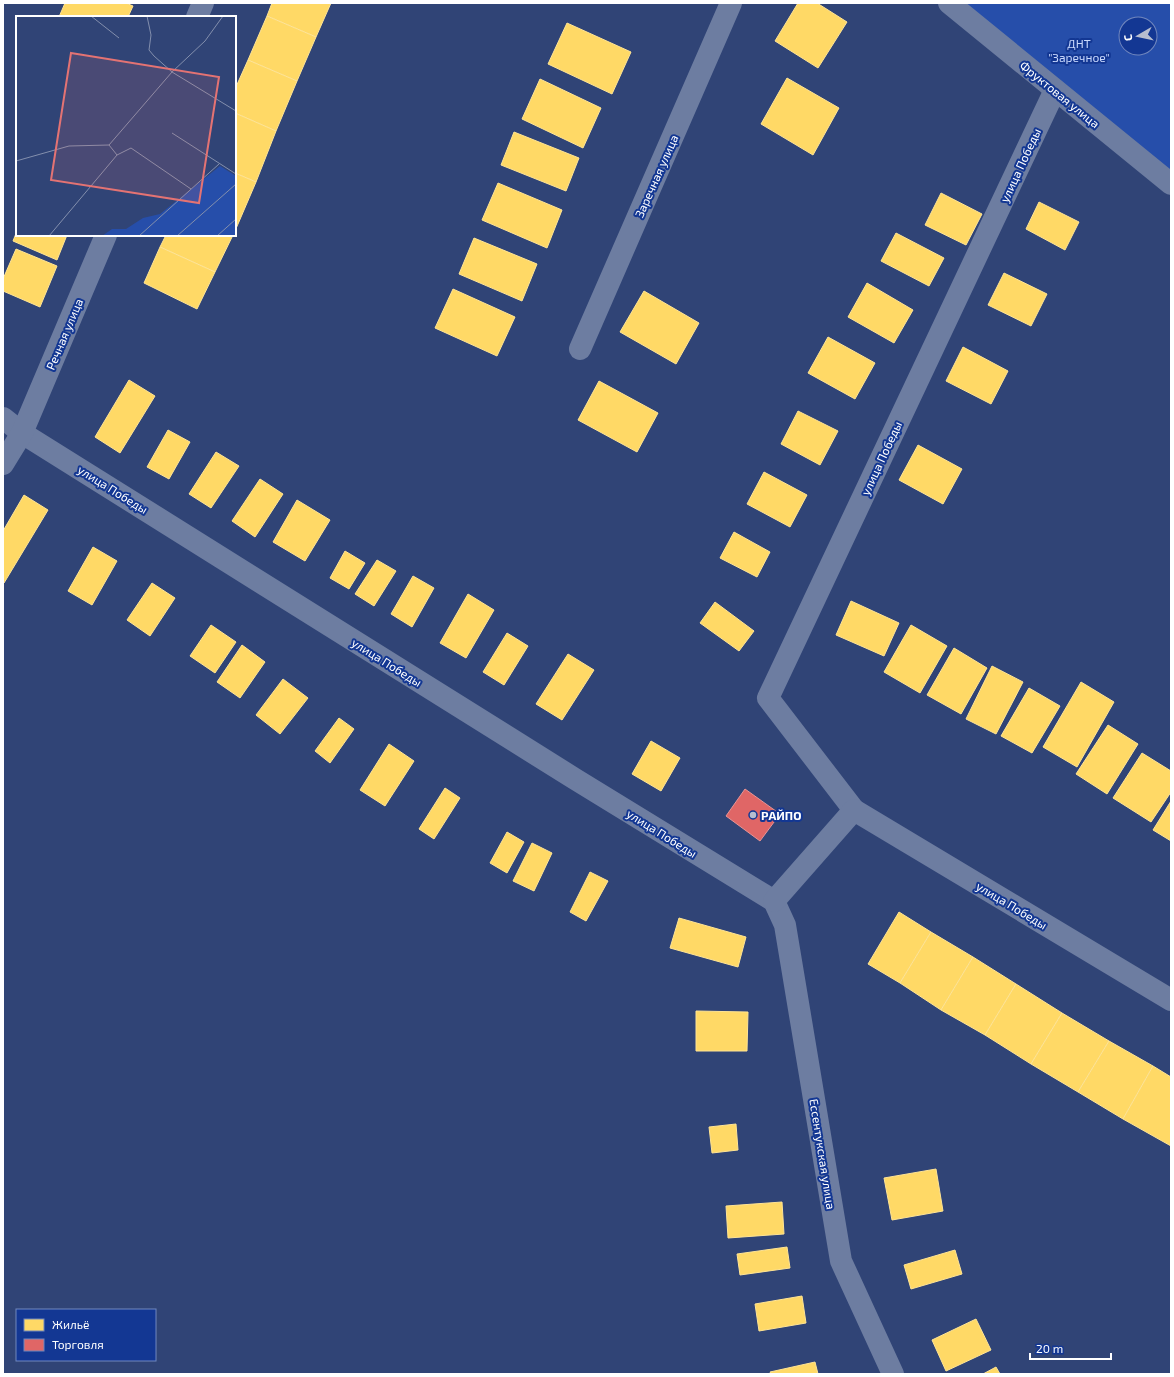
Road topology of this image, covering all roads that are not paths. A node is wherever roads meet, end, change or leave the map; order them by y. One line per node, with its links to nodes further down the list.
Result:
1 (203, 3): 4 (street)
2 (731, 3): 8 (street, Заречная улица)
3 (948, 3): 5 (street, Фруктовая улица)
4 (198, 16)
5 (1055, 90): 6 (street, Фруктовая улица); 12 (street, улица Победы)
6 (1171, 184)
7 (106, 236): 10 (street, Речная улица)
8 (580, 349)
9 (3, 418): 10 (street, улица Победы)
10 (22, 433): 11 (street, Речная улица); 13 (street, улица Победы)
11 (3, 464)
12 (854, 810): 13 (street); 14 (street, улица Победы)
13 (774, 901): 15 (street, Ессентукская улица)
14 (1171, 1000)
15 (893, 1374)

